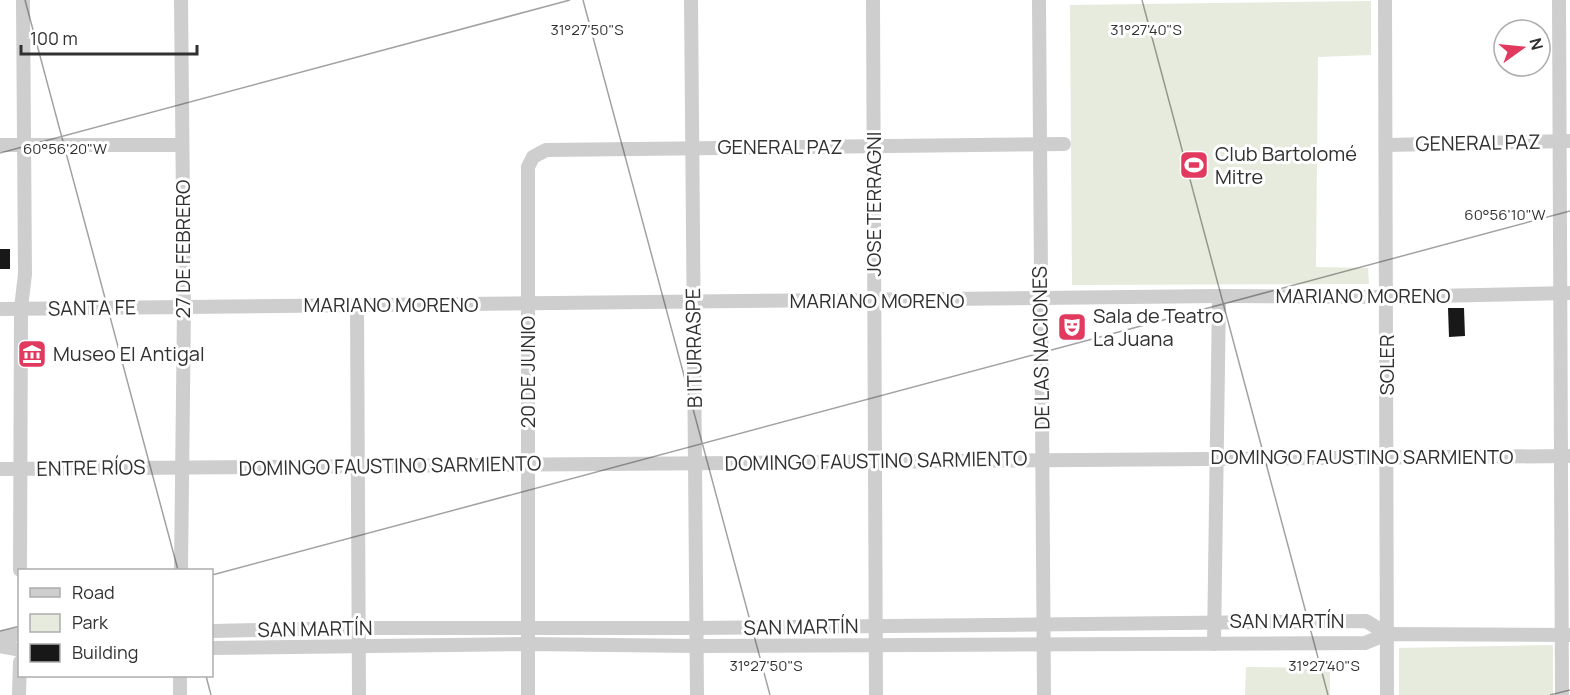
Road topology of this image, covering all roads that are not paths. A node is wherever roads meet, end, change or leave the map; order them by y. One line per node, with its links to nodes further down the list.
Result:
1 (23, 0): 10 (street)
2 (181, 0): 11 (street, 27 DE FEBRERO)
3 (691, 0): 16 (street, B ITURRASPE)
4 (873, 0): 15 (street, JOSE TERRAGNI)
5 (1039, 0): 12 (street, DE LAS NACIONES)
6 (1384, 0): 13 (street, SOLER)
7 (1558, 0): 8 (street)
8 (1564, 142): 13 (street, GENERAL PAZ); 18 (street)
9 (1064, 144): 12 (street, GENERAL PAZ)
10 (24, 145): 11 (street); 14 (street); 28 (street)
11 (182, 145): 26 (street, 27 DE FEBRERO)
12 (1039, 145): 15 (street, GENERAL PAZ); 21 (street, DE LAS NACIONES)
13 (1386, 145): 20 (street, SOLER)
14 (0, 146)
15 (875, 146): 16 (street, GENERAL PAZ); 22 (street, JOSE TERRAGNI)
16 (691, 147): 17 (street, GENERAL PAZ); 23 (street, B ITURRASPE)
17 (533, 157): 24 (street, 20 DE JUNIO)
18 (1564, 292): 20 (street, MARIANO MORENO); 29 (street)
19 (1219, 296): 20 (street, MARIANO MORENO); 21 (street, MARIANO MORENO); 31 (street)
20 (1387, 297): 30 (street, SOLER)
21 (1040, 300): 22 (street, MARIANO MORENO); 32 (street, DE LAS NACIONES)
22 (873, 301): 23 (street, MARIANO MORENO); 33 (street, JOSE TERRAGNI)
23 (693, 303): 24 (street, MARIANO MORENO); 34 (street, B ITURRASPE)
24 (528, 304): 25 (street, MARIANO MORENO); 35 (street, 20 DE JUNIO)
25 (357, 305): 26 (street, MARIANO MORENO); 36 (street)
26 (184, 307): 28 (street, SANTA FE); 37 (street, 27 DE FEBRERO)
27 (0, 309): 28 (street, SANTA FE)
28 (21, 309): 39 (street)
29 (1565, 456): 30 (street, DOMINGO FAUSTINO SARMIENTO); 51 (street)
30 (1388, 457): 31 (street, DOMINGO FAUSTINO SARMIENTO); 50 (street, SOLER)
31 (1218, 458): 32 (street, DOMINGO FAUSTINO SARMIENTO); 42 (street)
32 (1042, 460): 33 (street, DOMINGO FAUSTINO SARMIENTO); 43 (street, DE LAS NACIONES)
33 (874, 462): 34 (street, DOMINGO FAUSTINO SARMIENTO); 44 (street, JOSE TERRAGNI)
34 (695, 463): 35 (street, DOMINGO FAUSTINO SARMIENTO); 47 (street, B ITURRASPE)
35 (528, 464): 36 (street, DOMINGO FAUSTINO SARMIENTO); 46 (street, 20 DE JUNIO)
36 (358, 466): 37 (street, DOMINGO FAUSTINO SARMIENTO); 45 (street)
37 (182, 467): 39 (street, ENTRE RÍOS); 41 (street, 27 DE FEBRERO)
38 (0, 469): 39 (street, ENTRE RÍOS)
39 (20, 469): 40 (street)
40 (20, 569)
41 (181, 569)
42 (1217, 621): 43 (street, SAN MARTÍN); 50 (street, SAN MARTÍN); 54 (street)
43 (1043, 624): 44 (street, SAN MARTÍN); 56 (street, DE LAS NACIONES)
44 (875, 626): 47 (street, SAN MARTÍN); 55 (street, JOSE TERRAGNI)
45 (358, 627): 46 (street, SAN MARTÍN); 48 (street, SAN MARTÍN); 59 (street)
46 (527, 627): 47 (street, SAN MARTÍN); 53 (street, 20 DE JUNIO)
47 (697, 628): 58 (street, B ITURRASPE)
48 (213, 631)
49 (18, 634): 52 (street)
50 (1387, 634): 51 (street, SAN MARTÍN); 54 (street, SAN MARTÍN); 71 (street, SOLER)
51 (1566, 635): 72 (street)
52 (0, 638)
53 (527, 644): 58 (street, SAN MARTÍN); 59 (street, SAN MARTÍN); 67 (street, 20 DE JUNIO)
54 (1214, 644): 56 (street, SAN MARTÍN)
55 (876, 645): 56 (street, SAN MARTÍN); 58 (street, SAN MARTÍN); 69 (street, JOSE TERRAGNI)
56 (1044, 645): 70 (street, DE LAS NACIONES)
57 (0, 646): 61 (street)
58 (697, 646): 68 (street, B ITURRASPE)
59 (358, 647): 60 (street, SAN MARTÍN); 66 (street)
60 (213, 648)
61 (18, 650)
62 (20, 677): 64 (street)
63 (180, 677): 65 (street)
64 (19, 695)
65 (180, 695)
66 (359, 695)
67 (528, 695)
68 (697, 695)
69 (876, 695)
70 (1044, 695)
71 (1387, 695)
72 (1562, 695)

